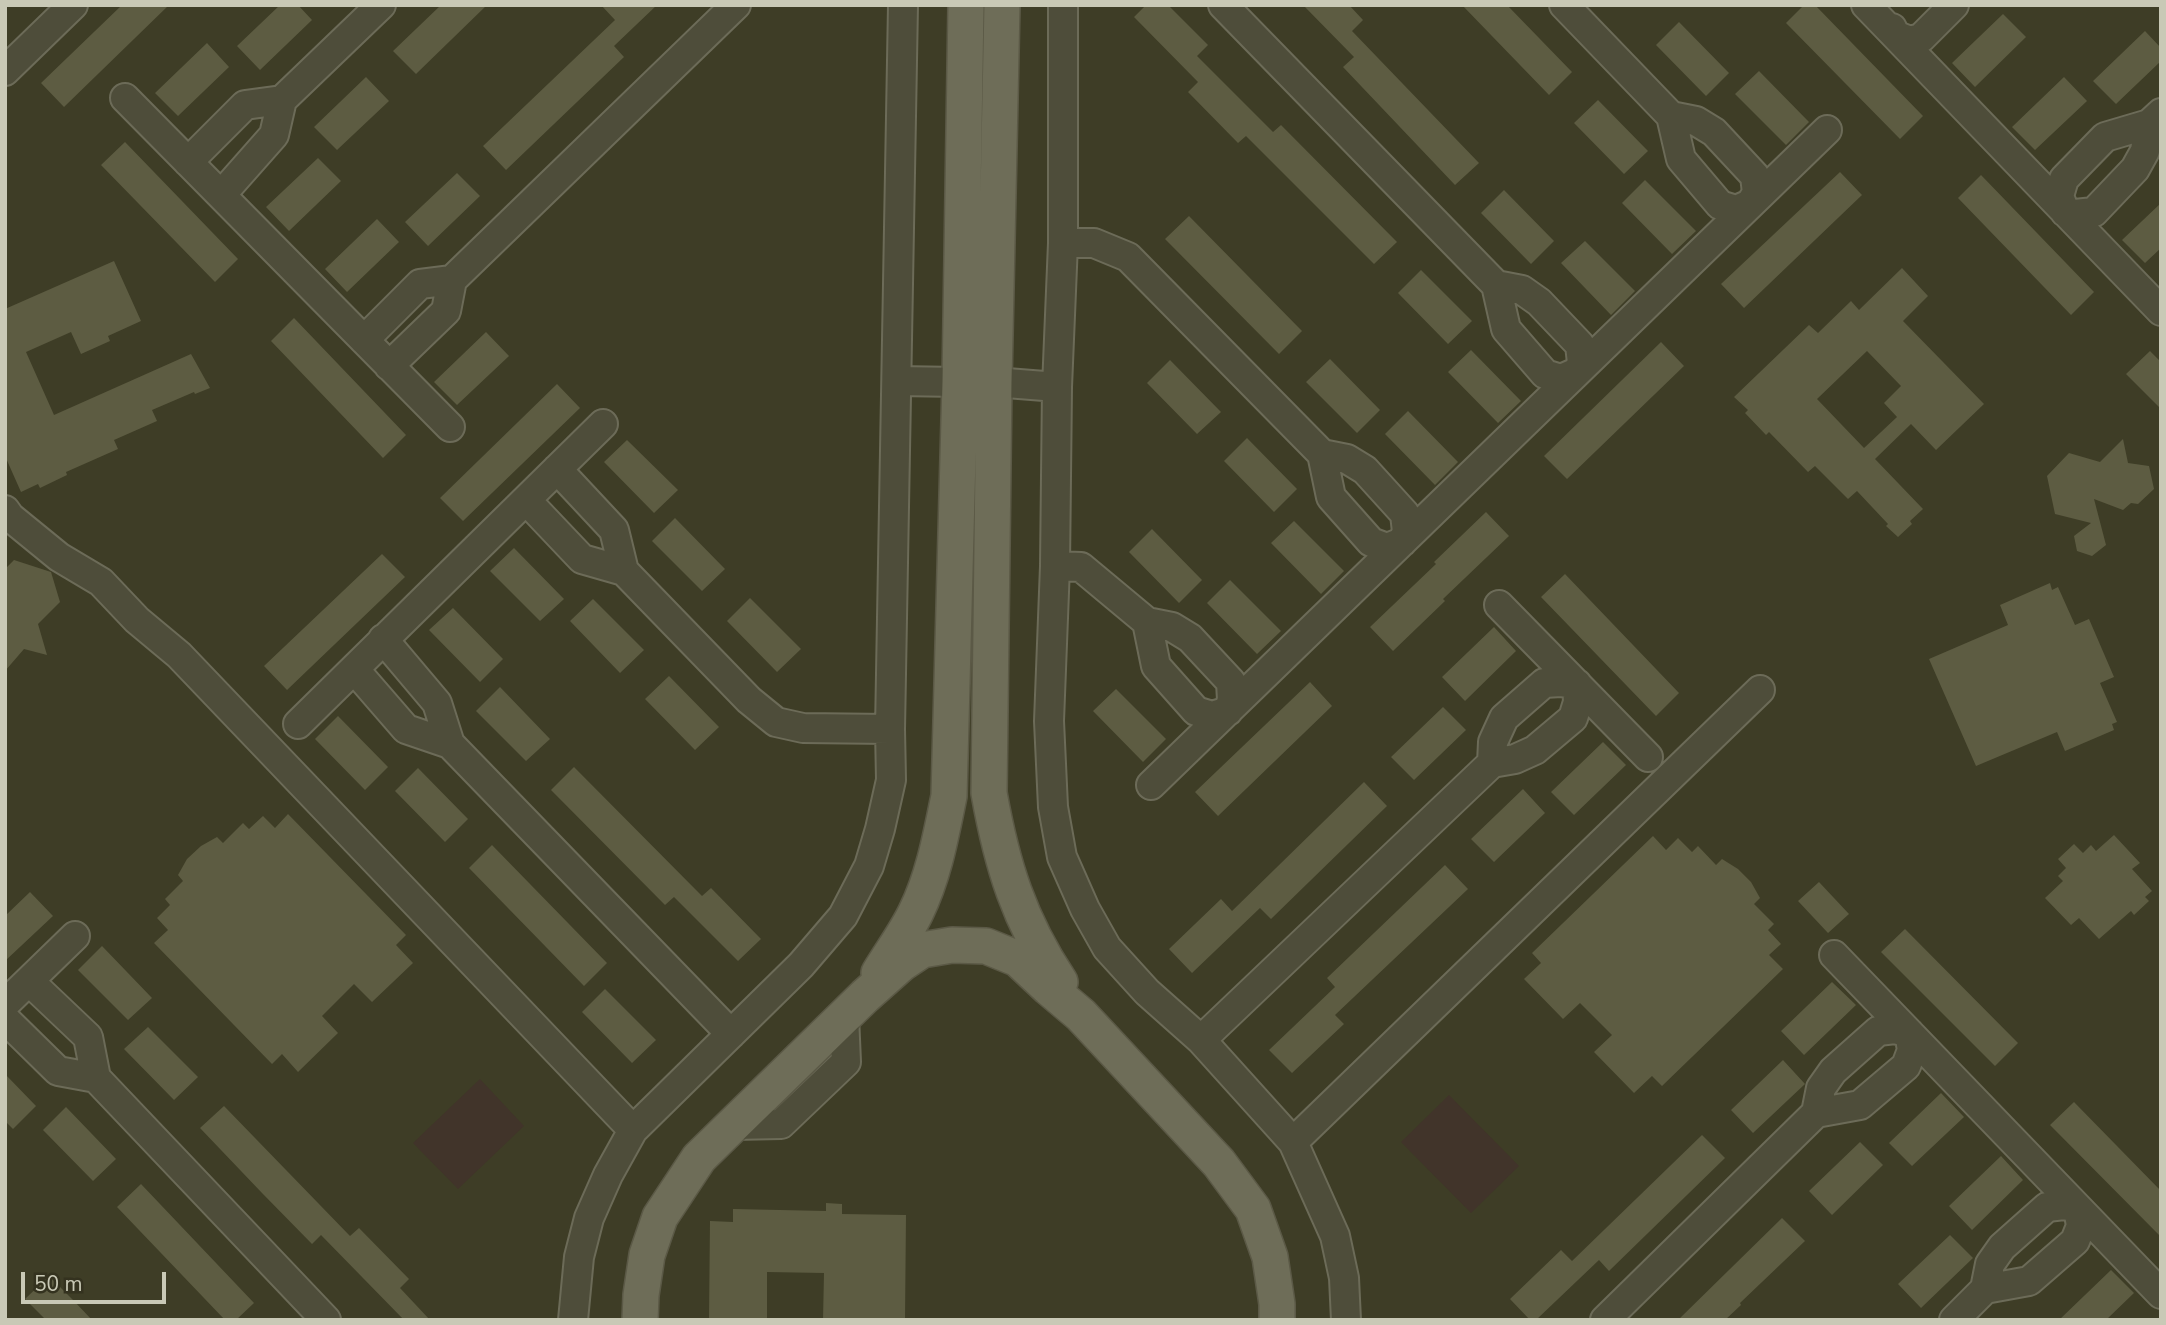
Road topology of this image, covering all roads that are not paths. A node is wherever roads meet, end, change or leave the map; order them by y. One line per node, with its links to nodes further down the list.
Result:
1 (381, 5): 16 (street)
2 (736, 5): 25 (street)
3 (903, 5): 31 (street)
4 (966, 5): 32 (main road)
5 (1002, 5): 32 (main road)
6 (1063, 5): 24 (street)
7 (1223, 5): 26 (street)
8 (1564, 5): 17 (street)
9 (1866, 5): 13 (street)
10 (1891, 5): 13 (street)
11 (1954, 5): 13 (street)
12 (59, 10): 14 (street)
13 (1895, 35): 23 (street)
14 (5, 71)
15 (125, 98): 20 (street)
16 (282, 100): 20 (street); 21 (street)
17 (1671, 116): 22 (street); 22 (street)
18 (2155, 119): 23 (street); 23 (street)
19 (1827, 130): 22 (street)
20 (188, 162): 21 (street)
21 (221, 195): 28 (street)
22 (1750, 204): 30 (street)
23 (2066, 212): 27 (street)
24 (1063, 243): 33 (street); 36 (street)
25 (452, 280): 28 (street); 29 (street)
26 (1496, 285): 30 (street); 30 (street)
27 (2161, 311)
28 (364, 340): 29 (street)
29 (389, 366): 35 (street)
30 (1577, 372): 40 (street)
31 (897, 381): 32 (street); 51 (street)
32 (977, 382): 33 (street); 60 (main road); 61 (main road)
33 (1057, 387): 41 (street)
34 (603, 424): 37 (street)
35 (450, 427)
36 (1322, 454): 40 (street); 40 (street)
37 (557, 469): 38 (street); 42 (street)
38 (526, 500): 42 (street); 45 (street)
39 (5, 510): 68 (street)
40 (1402, 542): 49 (street)
41 (1055, 566): 44 (street); 65 (street)
42 (624, 571): 51 (street)
43 (1499, 605): 47 (street)
44 (1147, 622): 49 (street); 49 (street)
45 (383, 639): 46 (street); 52 (street)
46 (354, 669): 50 (street); 52 (street)
47 (1577, 684): 53 (street); 54 (street); 54 (street)
48 (1760, 690): 69 (street)
49 (1228, 711): 55 (street)
50 (298, 724)
51 (890, 729): 64 (street)
52 (450, 744): 64 (street)
53 (1648, 757)
54 (1492, 763): 65 (street)
55 (1151, 785)
56 (75, 936): 58 (street)
57 (1834, 956): 63 (street)
58 (29, 981): 59 (street); 66 (street)
59 (5, 1004)
60 (854, 1006): 61 (main road); 75 (main road)
61 (1081, 1014): 76 (main road)
62 (5, 1019): 66 (street)
63 (1909, 1033): 67 (street); 67 (street); 70 (street)
64 (731, 1034): 68 (street)
65 (1201, 1040): 69 (street)
66 (96, 1078): 73 (street)
67 (1816, 1113): 78 (street)
68 (633, 1130): 74 (street)
69 (1293, 1142): 77 (street)
70 (2078, 1208): 71 (street); 71 (street); 72 (street)
71 (1985, 1289): 79 (street)
72 (2161, 1294)
73 (326, 1320)
74 (573, 1320)
75 (640, 1320)
76 (1278, 1320)
77 (1346, 1320)
78 (1605, 1320)
79 (1954, 1320)

